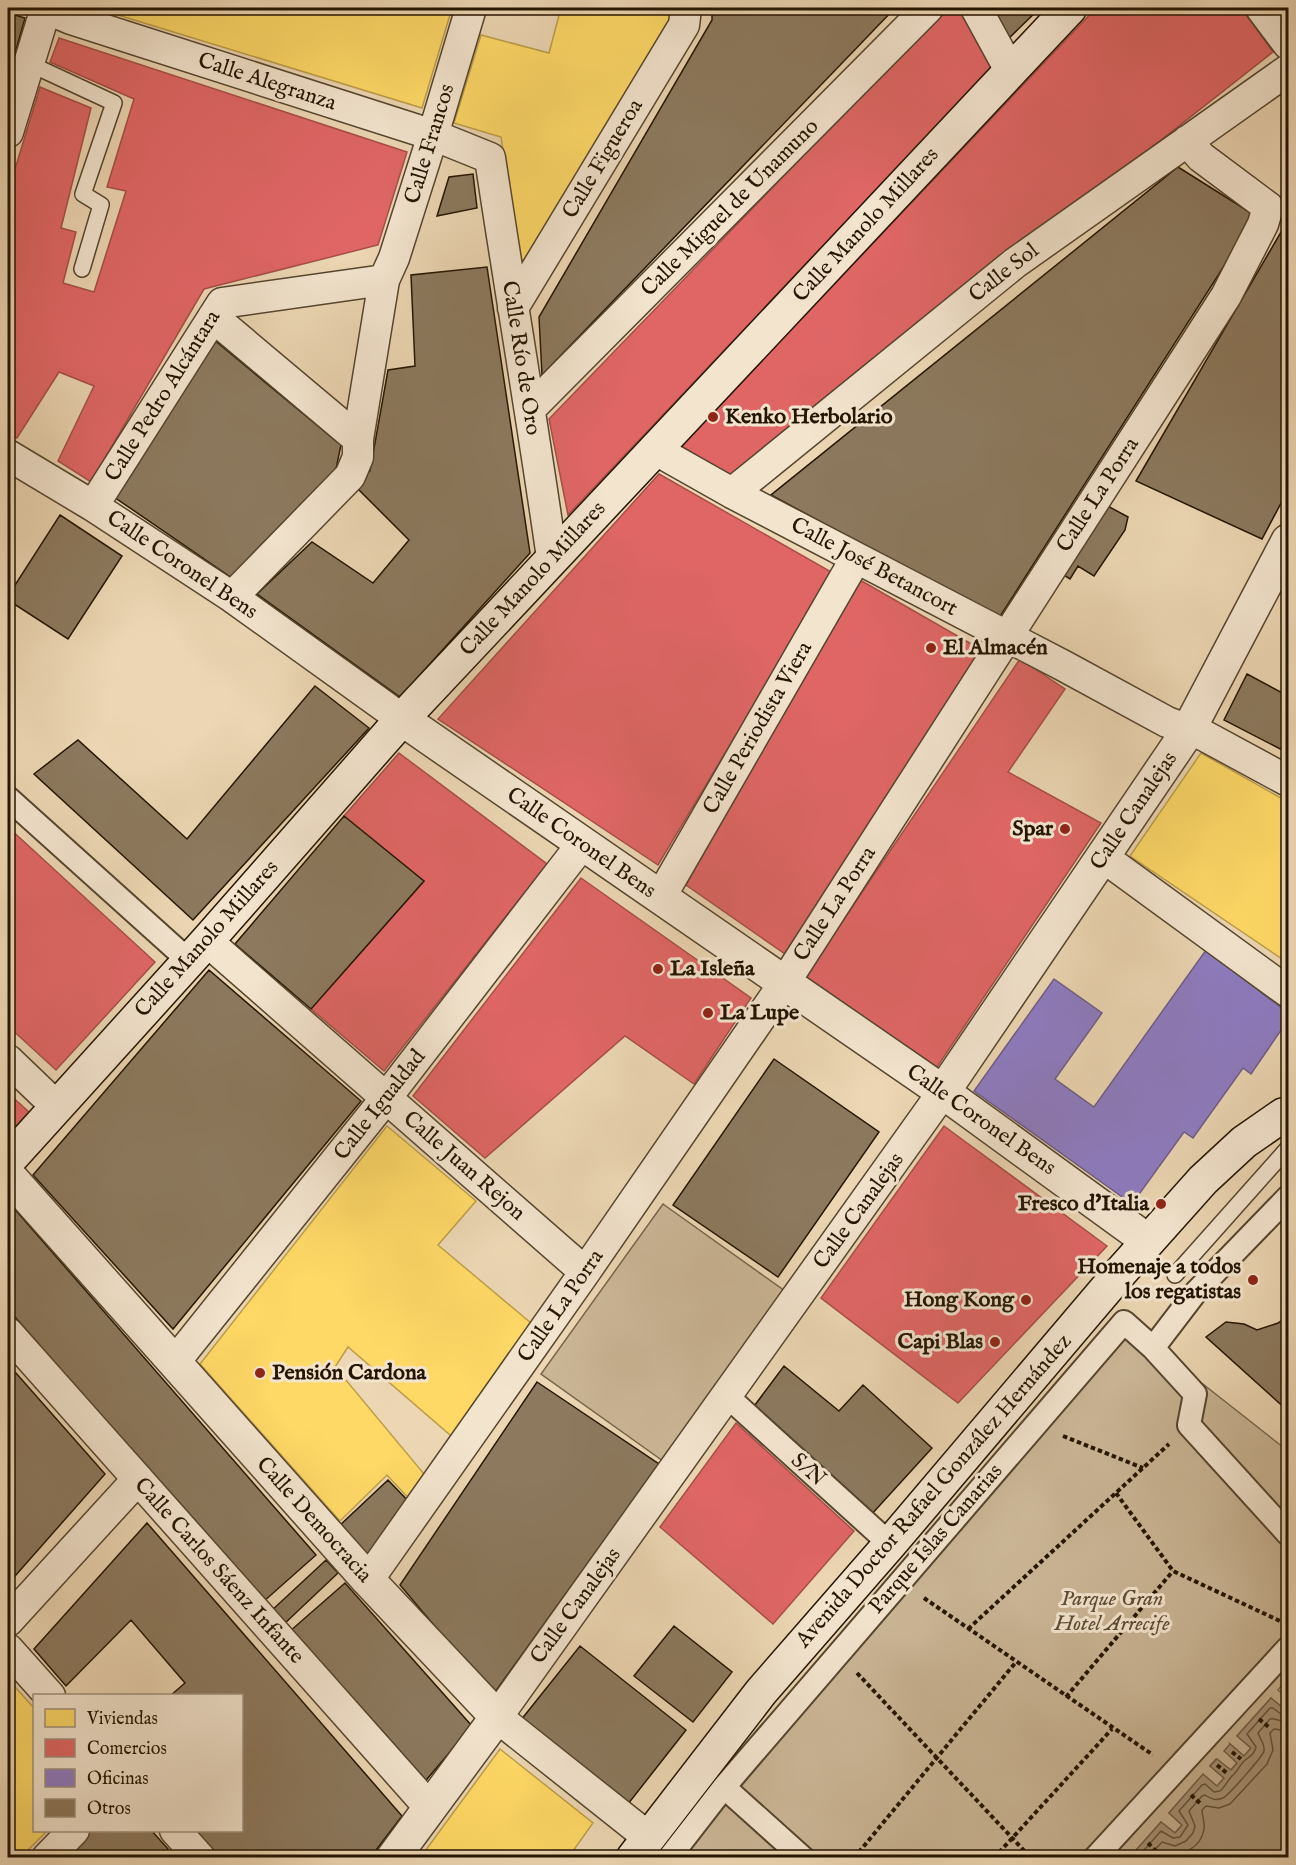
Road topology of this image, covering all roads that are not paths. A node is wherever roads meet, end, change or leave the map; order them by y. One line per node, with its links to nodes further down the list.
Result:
1 (45, 8): 9 (street); 13 (street, Calle Alegranza)
2 (471, 8): 13 (street, Calle Francos)
3 (686, 8): 19 (street, Calle Figueroa)
4 (928, 8): 21 (street, Calle Miguel de Unamuno)
5 (976, 8): 11 (street)
6 (1070, 8): 11 (main road, Calle Manolo Millares)
7 (1261, 8): 8 (street)
8 (1288, 44)
9 (28, 63): 12 (street); 17 (lane)
10 (1288, 70): 14 (street, Calle Sol)
11 (1011, 72): 23 (main road, Calle Manolo Millares)
12 (8, 132)
13 (434, 135): 15 (street, Calle Alegranza); 18 (street, Calle Francos)
14 (1186, 141): 16 (street); 25 (street, Calle Sol)
15 (490, 158): 19 (street, Calle Río de Oro)
16 (1278, 202): 31 (street, Calle La Porra)
17 (82, 269)
18 (384, 280): 20 (street, Calle Pedro Alcántara); 22 (street, Calle Francos)
19 (513, 308): 21 (street, Calle Río de Oro)
20 (213, 317): 22 (street); 26 (street, Calle Pedro Alcántara)
21 (531, 408): 28 (street, Calle Río de Oro)
22 (358, 439): 30 (street, Calle Francos)
23 (654, 449): 25 (street, Calle José Betancort); 28 (main road, Calle Manolo Millares)
24 (8, 455): 26 (street, Calle Coronel Bens)
25 (732, 493): 29 (street, Calle José Betancort)
26 (93, 506): 30 (street, Calle Coronel Bens)
27 (1288, 541): 33 (main road, Calle Canalejas)
28 (552, 558): 32 (main road, Calle Manolo Millares)
29 (856, 558): 31 (street, Calle José Betancort); 38 (street, Calle Periodista Viera)
30 (232, 597): 32 (street, Calle Coronel Bens)
31 (1007, 637): 33 (street, Calle José Betancort); 40 (street, Calle La Porra)
32 (402, 719): 36 (main road, Calle Coronel Bens); 39 (main road, Calle Manolo Millares)
33 (1188, 731): 34 (street, Calle José Betancort); 37 (main road, Calle Canalejas)
34 (1288, 781)
35 (8, 798): 39 (street)
36 (582, 844): 38 (main road, Calle Coronel Bens); 44 (street, Calle Igualdad)
37 (1103, 857): 41 (street); 43 (main road, Calle Canalejas)
38 (660, 898): 40 (main road, Calle Coronel Bens)
39 (198, 951): 44 (street, Calle Juan Rejon); 45 (main road, Calle Manolo Millares)
40 (785, 982): 43 (main road, Calle Coronel Bens); 52 (street, Calle La Porra)
41 (1288, 992)
42 (8, 1060): 45 (street)
43 (943, 1092): 51 (main road, Calle Coronel Bens); 57 (street, Calle Canalejas)
44 (386, 1098): 52 (street, Calle Juan Rejon); 56 (street, Calle Igualdad)
45 (57, 1107): 48 (main road, Calle Manolo Millares)
46 (1288, 1114): 51 (main road, Avenida Doctor Rafael González Hernández)
47 (1288, 1148): 53 (lane)
48 (8, 1161)
49 (8, 1175): 56 (main road, Calle Democracia)
50 (1288, 1197): 55 (street)
51 (1148, 1241): 60 (main road, Avenida Doctor Rafael González Hernández)
52 (585, 1272): 61 (street, Calle La Porra)
53 (1175, 1275)
54 (8, 1333): 58 (street, Calle Carlos Sáenz Infante)
55 (1153, 1348): 59 (street, Parque Islas Canarias); 67 (street, Parque Islas Canarias)
56 (174, 1363): 61 (main road, Calle Democracia)
57 (727, 1396): 60 (street, S/N); 66 (street, Calle Canalejas)
58 (138, 1479): 62 (street); 68 (street, Calle Carlos Sáenz Infante)
59 (1288, 1534)
60 (890, 1544): 71 (main road, Avenida Doctor Rafael González Hernández)
61 (368, 1580): 66 (main road, Calle Democracia)
62 (8, 1621)
63 (1288, 1648): 76 (street)
64 (8, 1649): 65 (street)
65 (49, 1694)
66 (497, 1717): 68 (main road, Calle Canalejas); 71 (street, Calle Democracia)
67 (724, 1787): 71 (street, Parque Islas Canarias); 75 (street)
68 (430, 1808): 74 (main road, Calle Canalejas)
69 (72, 1832): 72 (street)
70 (177, 1832): 73 (street)
71 (650, 1851)
72 (47, 1857)
73 (200, 1857)
74 (393, 1857)
75 (803, 1857)
76 (1095, 1857)

